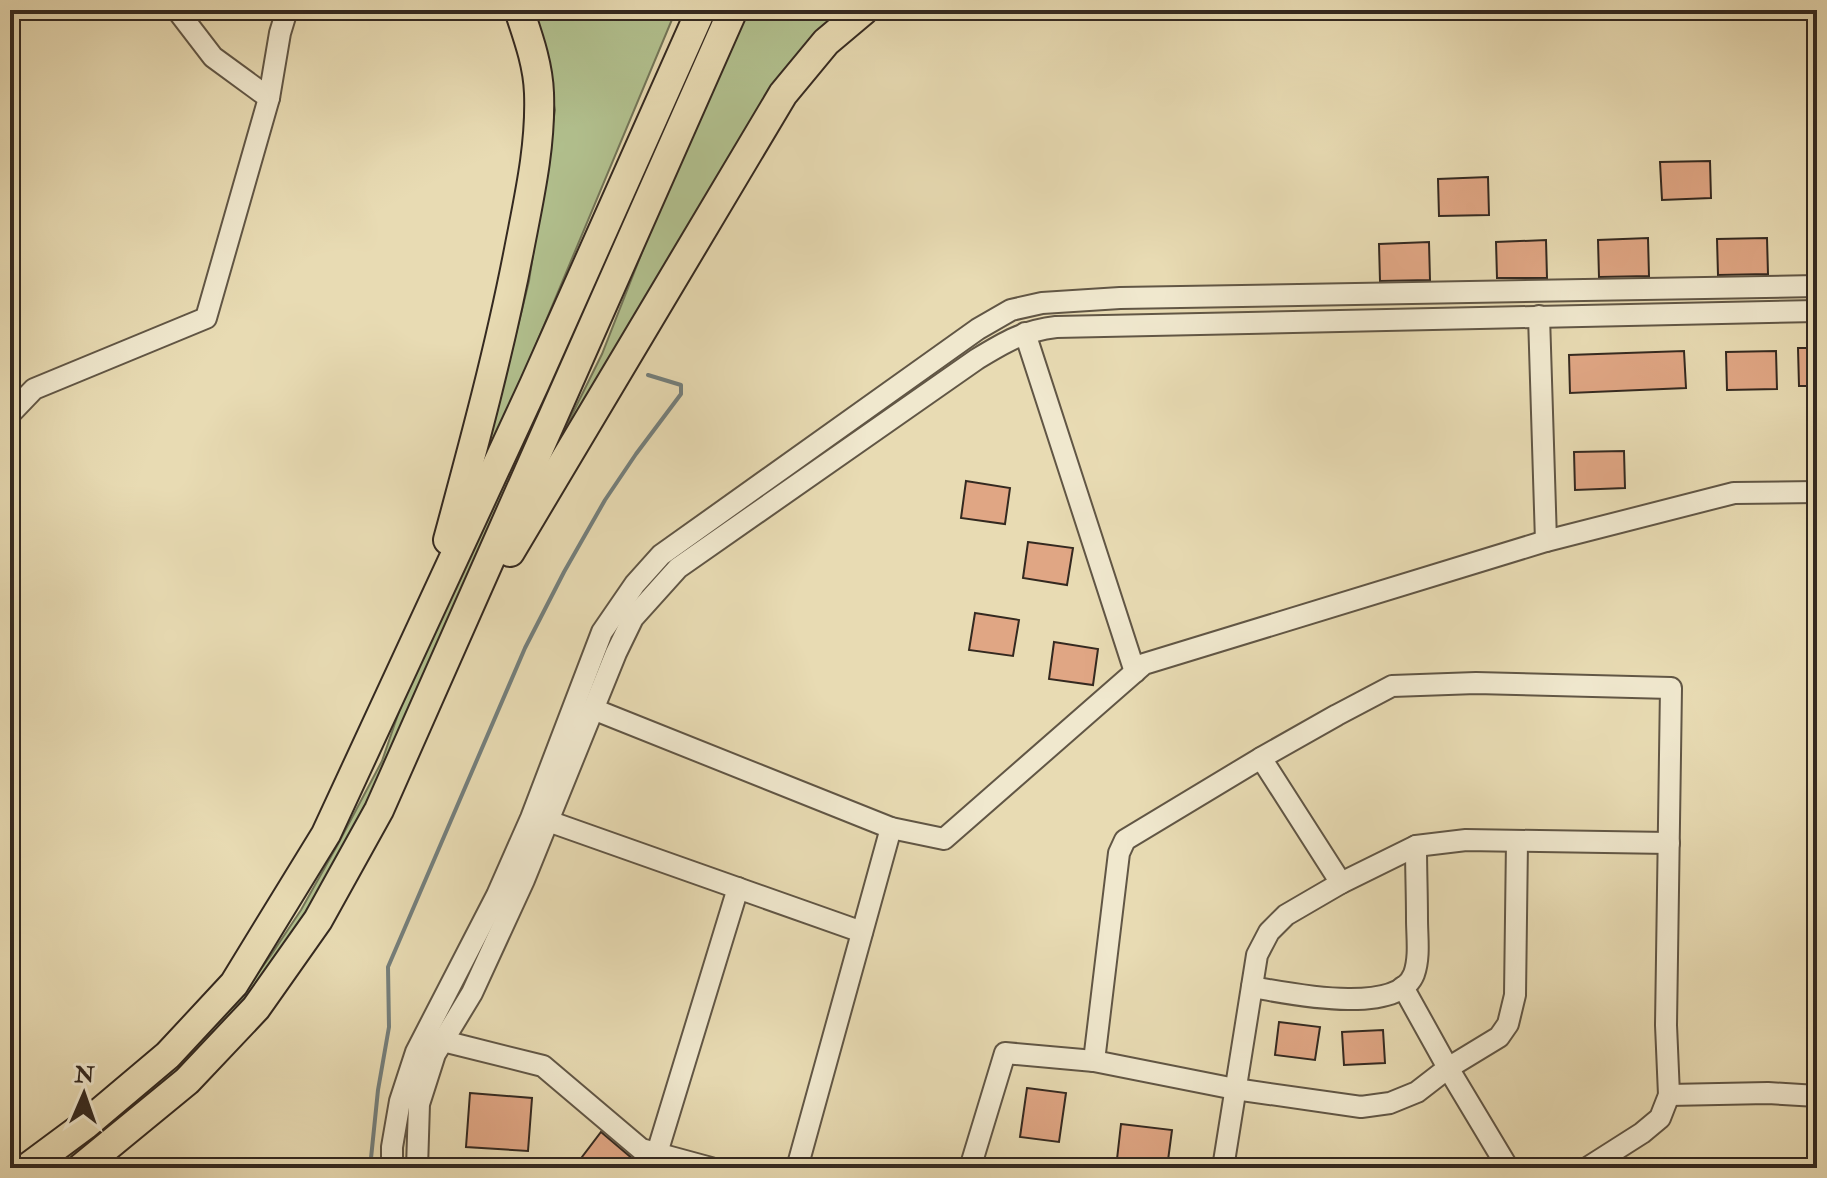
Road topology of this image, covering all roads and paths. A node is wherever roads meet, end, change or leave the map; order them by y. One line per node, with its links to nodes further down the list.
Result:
1 (179, 10): 7 (street)
2 (287, 10): 7 (street)
3 (519, 10): 16 (highway)
4 (701, 10): 16 (highway)
5 (733, 10): 15 (highway)
6 (864, 10): 15 (highway)
7 (269, 98): 12 (street)
8 (1817, 286): 40 (street)
9 (1817, 311): 10 (street)
10 (1539, 316): 11 (street); 14 (street)
11 (1025, 333): 17 (street); 18 (street)
12 (10, 414)
13 (1817, 492): 14 (street)
14 (1546, 541): 17 (street)
15 (447, 655): 39 (highway)
16 (403, 669): 38 (highway)
17 (1135, 672): 21 (street)
18 (593, 709): 20 (street); 21 (street)
19 (1261, 758): 23 (street); 25 (street); 31 (street)
20 (548, 821): 26 (street); 30 (street)
21 (891, 828): 27 (street)
22 (1517, 841): 23 (street); 24 (street); 32 (street)
23 (1669, 843): 34 (street)
24 (1416, 846): 25 (street); 29 (street)
25 (1341, 883): 28 (street)
26 (738, 888): 27 (street); 36 (street)
27 (862, 932): 43 (street)
28 (1252, 987): 29 (street); 33 (street)
29 (1403, 987): 32 (street)
30 (443, 1041): 36 (street); 41 (street)
31 (1094, 1061): 33 (street); 44 (street)
32 (1448, 1068): 33 (street); 46 (street)
33 (1235, 1089): 45 (street)
34 (1669, 1095): 35 (street); 37 (street)
35 (1817, 1096)
36 (657, 1153): 42 (street)
37 (1619, 1160): 47 (street)
38 (27, 1168)
39 (81, 1168)
40 (392, 1168)
41 (417, 1168)
42 (711, 1168)
43 (797, 1168)
44 (970, 1168)
45 (1223, 1168)
46 (1508, 1168)
47 (1587, 1168)

